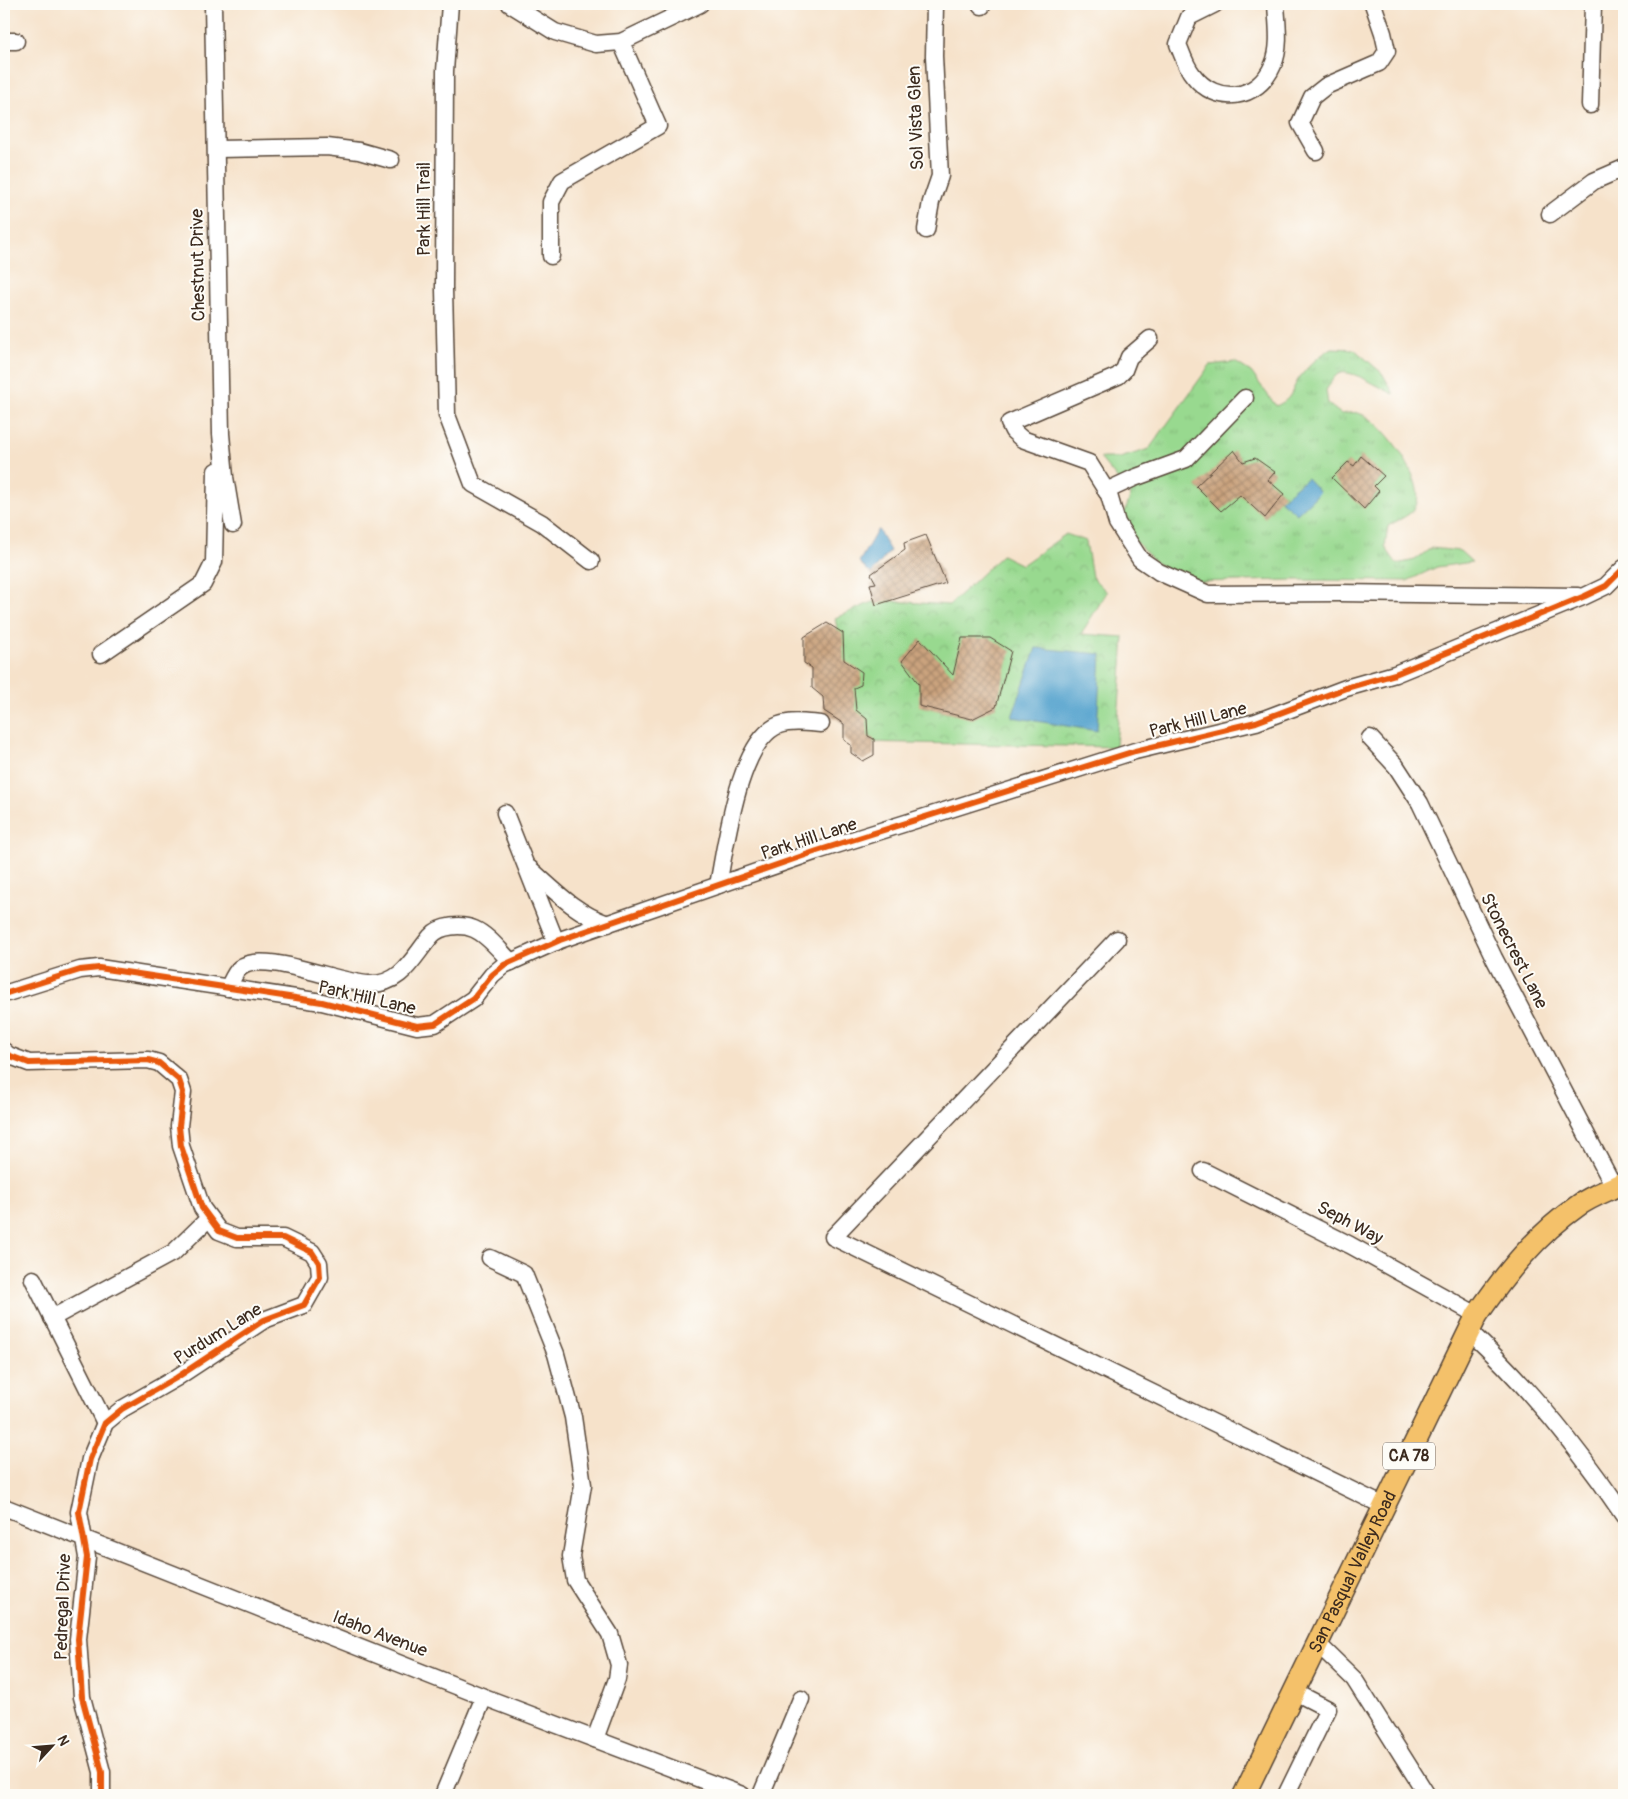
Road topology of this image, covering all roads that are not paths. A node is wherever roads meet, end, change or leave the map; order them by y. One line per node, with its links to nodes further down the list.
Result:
1 (213, 4): 12 (street, Chestnut Drive)
2 (450, 4): 24 (street, Park Hill Trail)
3 (510, 4): 10 (street)
4 (700, 4): 10 (street)
5 (935, 4): 17 (street, Sol Vista Glen)
6 (1215, 4): 7 (street)
7 (1276, 4)
8 (1373, 4): 13 (street)
9 (1593, 4): 11 (street)
10 (621, 42): 18 (street)
11 (1590, 105)
12 (216, 149): 14 (street); 21 (street, Chestnut Drive)
13 (1316, 151)
14 (391, 160)
15 (1624, 168): 16 (street)
16 (1550, 214)
17 (926, 230)
18 (551, 256)
19 (1150, 339): 22 (street)
20 (1245, 398): 22 (street)
21 (221, 434): 23 (street, Chestnut Drive); 27 (street)
22 (1106, 491): 26 (street)
23 (233, 525)
24 (591, 561)
25 (1624, 568): 26 (street, Park Hill Lane)
26 (1585, 596): 32 (street, Park Hill Lane)
27 (102, 654)
28 (821, 724): 32 (street)
29 (1370, 738): 41 (street, Stonecrest Lane)
30 (505, 813): 31 (street)
31 (526, 865): 33 (street); 35 (street)
32 (718, 885): 33 (street, Park Hill Lane)
33 (608, 924): 35 (street, Park Hill Lane)
34 (1117, 939): 48 (street)
35 (556, 942): 36 (street, Park Hill Lane)
36 (511, 962): 37 (street, Park Hill Lane); 37 (street)
37 (228, 988): 38 (street, Park Hill Lane)
38 (4, 994)
39 (4, 1050): 42 (street, Purdum Lane)
40 (1202, 1171): 46 (street, Seph Way)
41 (1619, 1185): 46 (main road, San Pasqual Valley Road / CA 78)
42 (209, 1218): 45 (street); 47 (street, Purdum Lane)
43 (490, 1258): 56 (street)
44 (33, 1279): 45 (street)
45 (52, 1318): 47 (street)
46 (1473, 1323): 48 (main road, San Pasqual Valley Road / CA 78); 50 (street, Seph Way)
47 (105, 1424): 51 (street, Purdum Lane)
48 (1384, 1506): 52 (main road, San Pasqual Valley Road / CA 78)
49 (4, 1507): 51 (street, Idaho Avenue)
50 (1624, 1516)
51 (84, 1538): 54 (street, Idaho Avenue); 57 (street, Pedregal Drive)
52 (1317, 1643): 53 (main road, San Pasqual Valley Road / CA 78); 63 (street)
53 (1293, 1691): 61 (main road, San Pasqual Valley Road / CA 78); 62 (street)
54 (484, 1697): 56 (street, Idaho Avenue); 58 (street)
55 (801, 1699): 60 (street)
56 (595, 1739): 59 (street, Idaho Avenue)
57 (102, 1795)
58 (443, 1795)
59 (742, 1795)
60 (762, 1795)
61 (1244, 1795)
62 (1286, 1795)
63 (1427, 1795)

